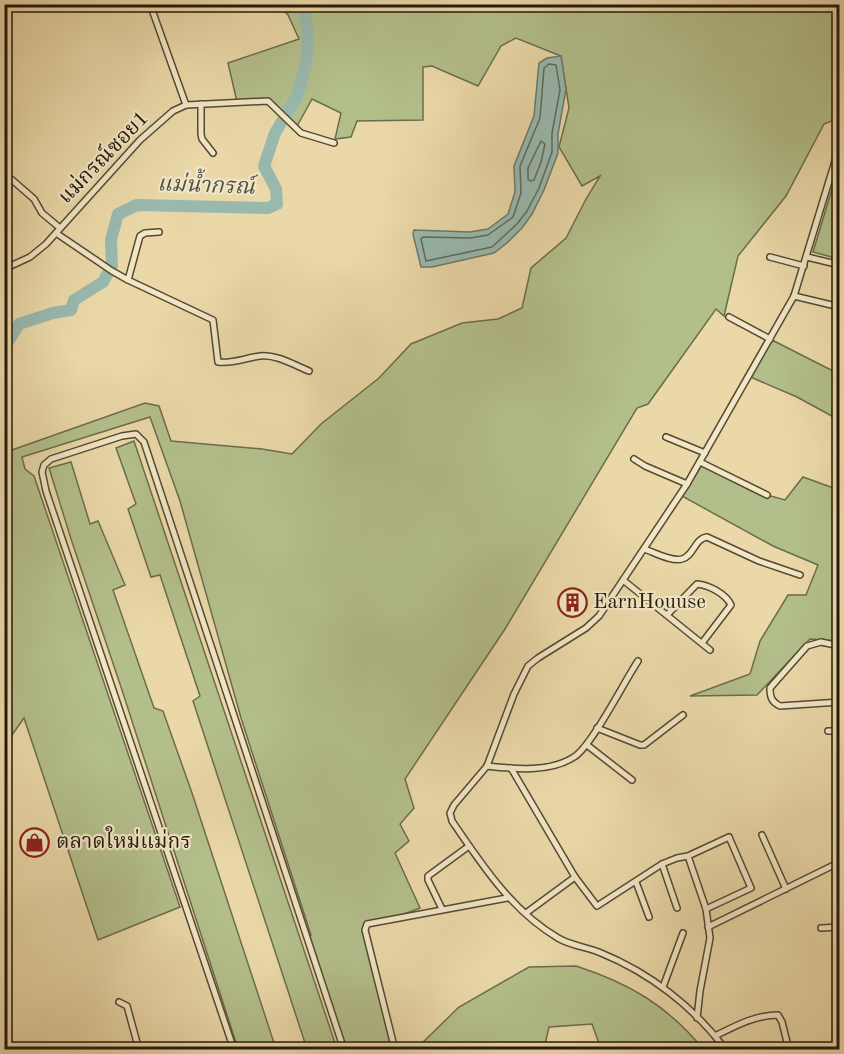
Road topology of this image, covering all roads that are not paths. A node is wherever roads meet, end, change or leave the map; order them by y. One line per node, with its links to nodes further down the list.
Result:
1 (150, 4): 3 (street)
2 (201, 104): 3 (street, แม่กรณ์ซอย1); 4 (street, แม่กรณ์ซอย1); 6 (street)
3 (186, 105): 8 (street, แม่กรณ์ซอย1)
4 (334, 143)
5 (840, 146): 11 (street)
6 (213, 153)
7 (10, 179): 8 (street)
8 (58, 231): 14 (street, แม่กรณ์ซอย1); 15 (street)
9 (159, 232): 15 (street)
10 (770, 257): 13 (street)
11 (807, 257): 12 (street); 13 (street)
12 (840, 265)
13 (804, 266): 16 (street)
14 (4, 269)
15 (128, 280): 20 (street)
16 (794, 296): 17 (street); 19 (street)
17 (840, 308)
18 (729, 316): 19 (street)
19 (770, 339): 22 (street)
20 (309, 371)
21 (666, 437): 22 (street)
22 (705, 453): 24 (street)
23 (634, 459): 25 (street)
24 (700, 462): 25 (street); 26 (street)
25 (687, 484): 27 (street)
26 (767, 495)
27 (644, 549): 28 (street); 29 (street)
28 (800, 575)
29 (623, 580): 30 (street); 41 (street)
30 (667, 615): 31 (street); 31 (street)
31 (702, 643): 33 (street)
32 (840, 646): 35 (street)
33 (710, 650)
34 (638, 661): 38 (street)
35 (840, 702)
36 (683, 715): 38 (street)
37 (840, 726): 39 (street)
38 (597, 728): 40 (street)
39 (828, 731)
40 (586, 745): 42 (street); 43 (street)
41 (487, 766): 42 (street); 45 (street)
42 (510, 768): 49 (street)
43 (632, 780)
44 (762, 836): 51 (street)
45 (469, 846): 52 (street); 54 (street)
46 (688, 856): 48 (street); 55 (street); 55 (street)
47 (840, 862): 51 (street)
48 (662, 864): 50 (street); 53 (street)
49 (576, 877): 50 (street); 56 (street)
50 (636, 882): 57 (street)
51 (786, 889): 58 (street)
52 (507, 898): 54 (street); 56 (street)
53 (677, 908)
54 (442, 909): 69 (street)
55 (706, 909): 58 (street)
56 (526, 913): 62 (street)
57 (649, 917)
58 (708, 927): 64 (street)
59 (840, 927): 60 (street)
60 (821, 928)
61 (683, 933): 62 (street)
62 (663, 987): 64 (street)
63 (119, 1002): 66 (street)
64 (697, 1018): 65 (street)
65 (715, 1036): 70 (street); 71 (street)
66 (139, 1050)
67 (234, 1050): 68 (street)
68 (344, 1050)
69 (395, 1050)
70 (726, 1050)
71 (789, 1050)

